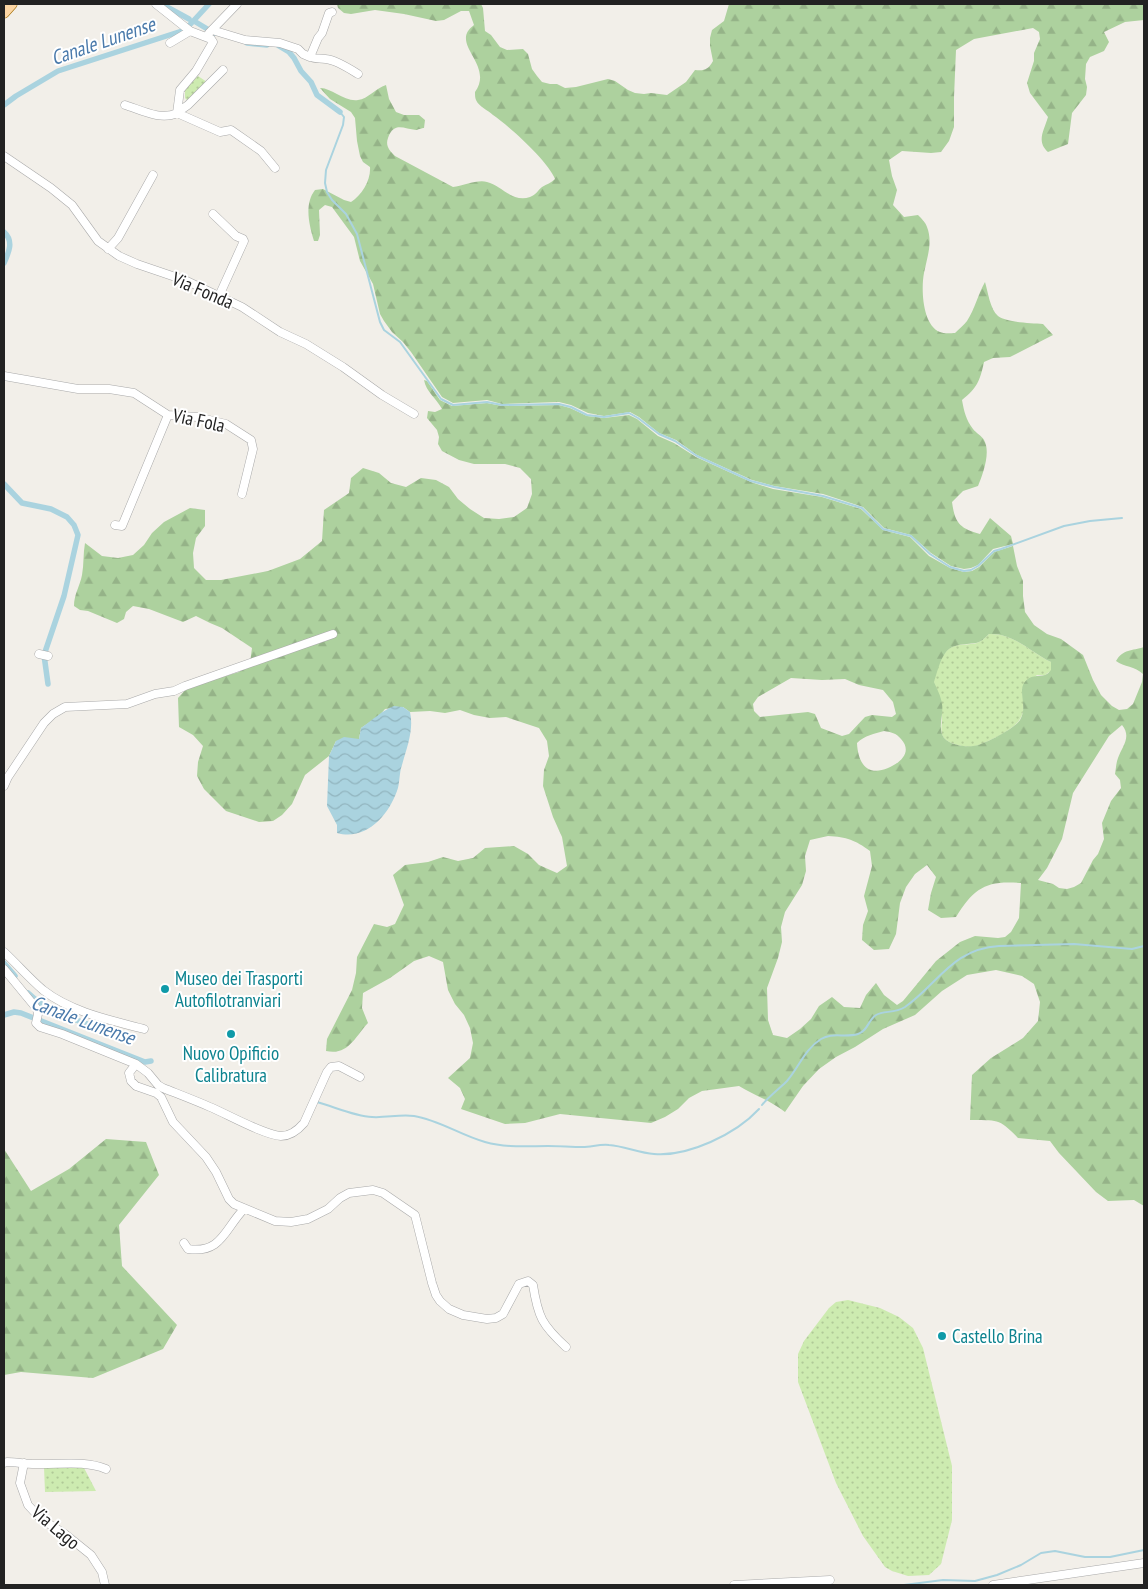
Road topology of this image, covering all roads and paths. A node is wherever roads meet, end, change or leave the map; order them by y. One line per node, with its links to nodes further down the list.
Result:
1 (12, 4): 5 (main road)
2 (156, 4): 6 (street)
3 (237, 4): 7 (street)
4 (332, 12): 9 (street)
5 (4, 13)
6 (190, 31): 7 (street); 8 (street)
7 (210, 32): 9 (street); 13 (street)
8 (170, 43)
9 (310, 57): 11 (street)
10 (223, 70): 13 (street)
11 (358, 74)
12 (125, 105): 13 (street)
13 (177, 112): 15 (street)
14 (4, 156): 18 (street, Via Fonda)
15 (275, 168)
16 (153, 175): 18 (street)
17 (213, 214): 19 (street)
18 (108, 248): 19 (street, Via Fonda)
19 (219, 296): 21 (street, Via Fonda)
20 (4, 376): 22 (street, Via Fola)
21 (414, 414)
22 (168, 415): 23 (street, Via Fola); 24 (street)
23 (242, 494)
24 (115, 525)
25 (333, 634): 28 (street)
26 (39, 654): 27 (street)
27 (48, 656)
28 (4, 786)
29 (4, 952): 31 (street)
30 (4, 969): 32 (street)
31 (144, 1029)
32 (136, 1064): 33 (street); 34 (street)
33 (360, 1077)
34 (244, 1209): 35 (street); 36 (street)
35 (184, 1243)
36 (566, 1347)
37 (4, 1463): 38 (street)
38 (24, 1463): 39 (street); 42 (street, Via Lago)
39 (106, 1470)
40 (1144, 1563): 44 (street)
41 (830, 1580): 43 (street)
42 (105, 1585)
43 (734, 1585)
44 (993, 1585)

